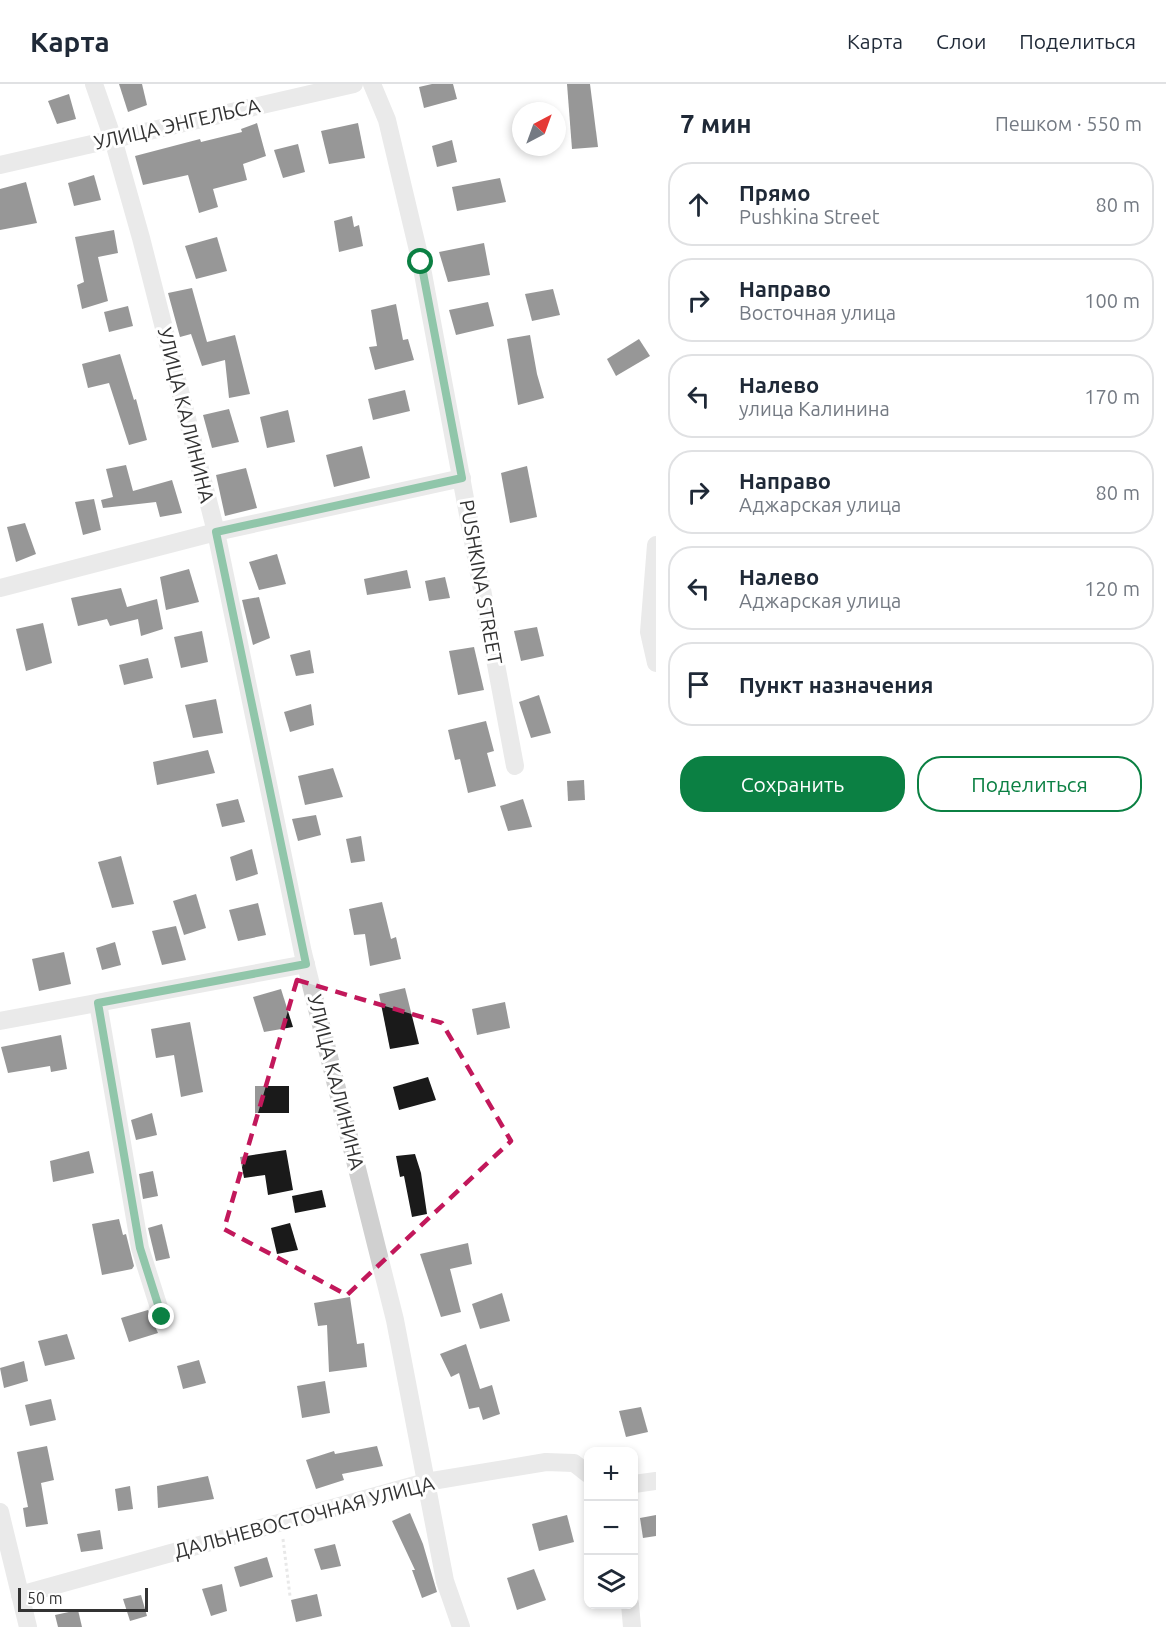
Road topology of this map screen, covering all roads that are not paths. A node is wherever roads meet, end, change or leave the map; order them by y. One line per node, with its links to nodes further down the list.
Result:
1 (94, 84): 4 (street, УЛИЦА КАЛИНИНА)
2 (354, 84): 4 (street, УЛИЦА ЭНГЕЛЬСА)
3 (372, 84): 6 (street, PUSHKINA STREET)
4 (113, 139): 5 (street, УЛИЦА ЭНГЕЛЬСА); 7 (street, УЛИЦА КАЛИНИНА)
5 (0, 165)
6 (462, 478): 7 (street); 11 (street, PUSHKINA STREET)
7 (216, 532): 9 (street); 12 (street, УЛИЦА КАЛИНИНА)
8 (656, 545): 10 (street)
9 (0, 588)
10 (656, 663)
11 (515, 766)
12 (306, 964): 13 (street); 18 (street, УЛИЦА КАЛИНИНА)
13 (98, 1003): 14 (street); 15 (street)
14 (0, 1021)
15 (162, 1317)
16 (584, 1471): 18 (street, ДАЛЬНЕВОСТОЧНАЯ УЛИЦА)
17 (656, 1481): 19 (street)
18 (426, 1482): 21 (street, ДАЛЬНЕВОСТОЧНАЯ УЛИЦА); 24 (street, УЛИЦА КАЛИНИНА)
19 (638, 1483)
20 (0, 1512): 21 (street)
21 (20, 1595): 23 (street)
22 (630, 1609): 25 (street)
23 (27, 1627)
24 (461, 1627)
25 (632, 1627)

